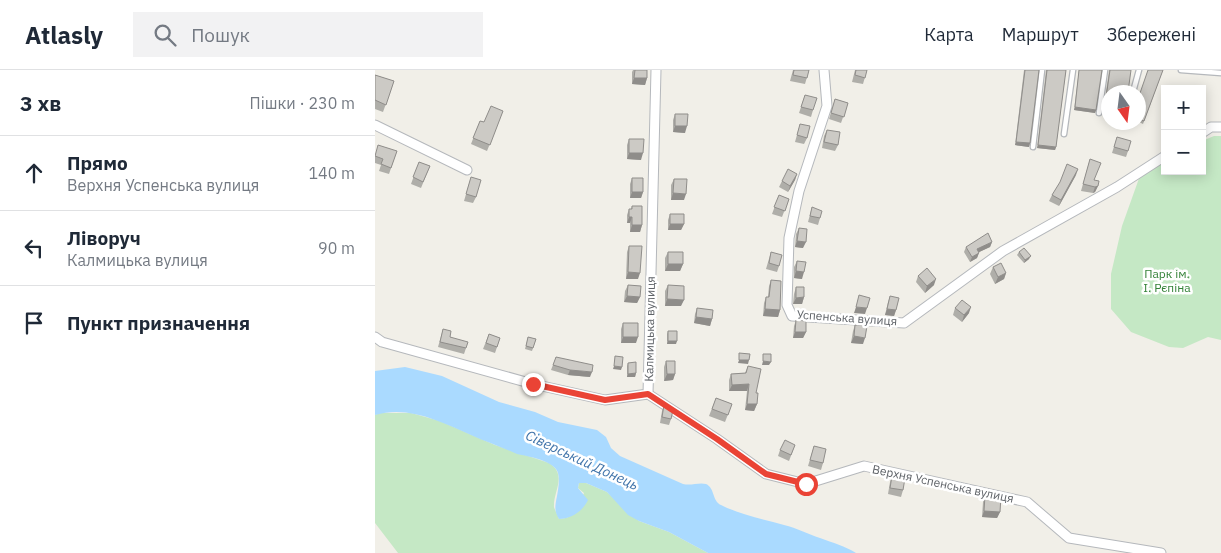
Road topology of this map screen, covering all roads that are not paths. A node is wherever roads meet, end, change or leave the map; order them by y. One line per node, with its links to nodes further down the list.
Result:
1 (656, 70): 19 (street, Калмицька вулиця)
2 (824, 70): 16 (street, Успенська вулиця)
3 (1042, 70): 15 (lane)
4 (1073, 70): 14 (lane)
5 (1105, 70): 10 (lane)
6 (1139, 70): 9 (lane)
7 (1181, 70): 8 (lane)
8 (1221, 73)
9 (1135, 85)
10 (1099, 113)
11 (375, 125): 17 (street)
12 (1221, 127): 13 (street)
13 (1206, 131)
14 (1064, 134)
15 (1033, 148)
16 (1161, 159)
17 (467, 170)
18 (375, 337): 19 (street, Калмицька вулиця)
19 (648, 394): 20 (street, Верхня Успенська вулиця)
20 (1161, 553)

